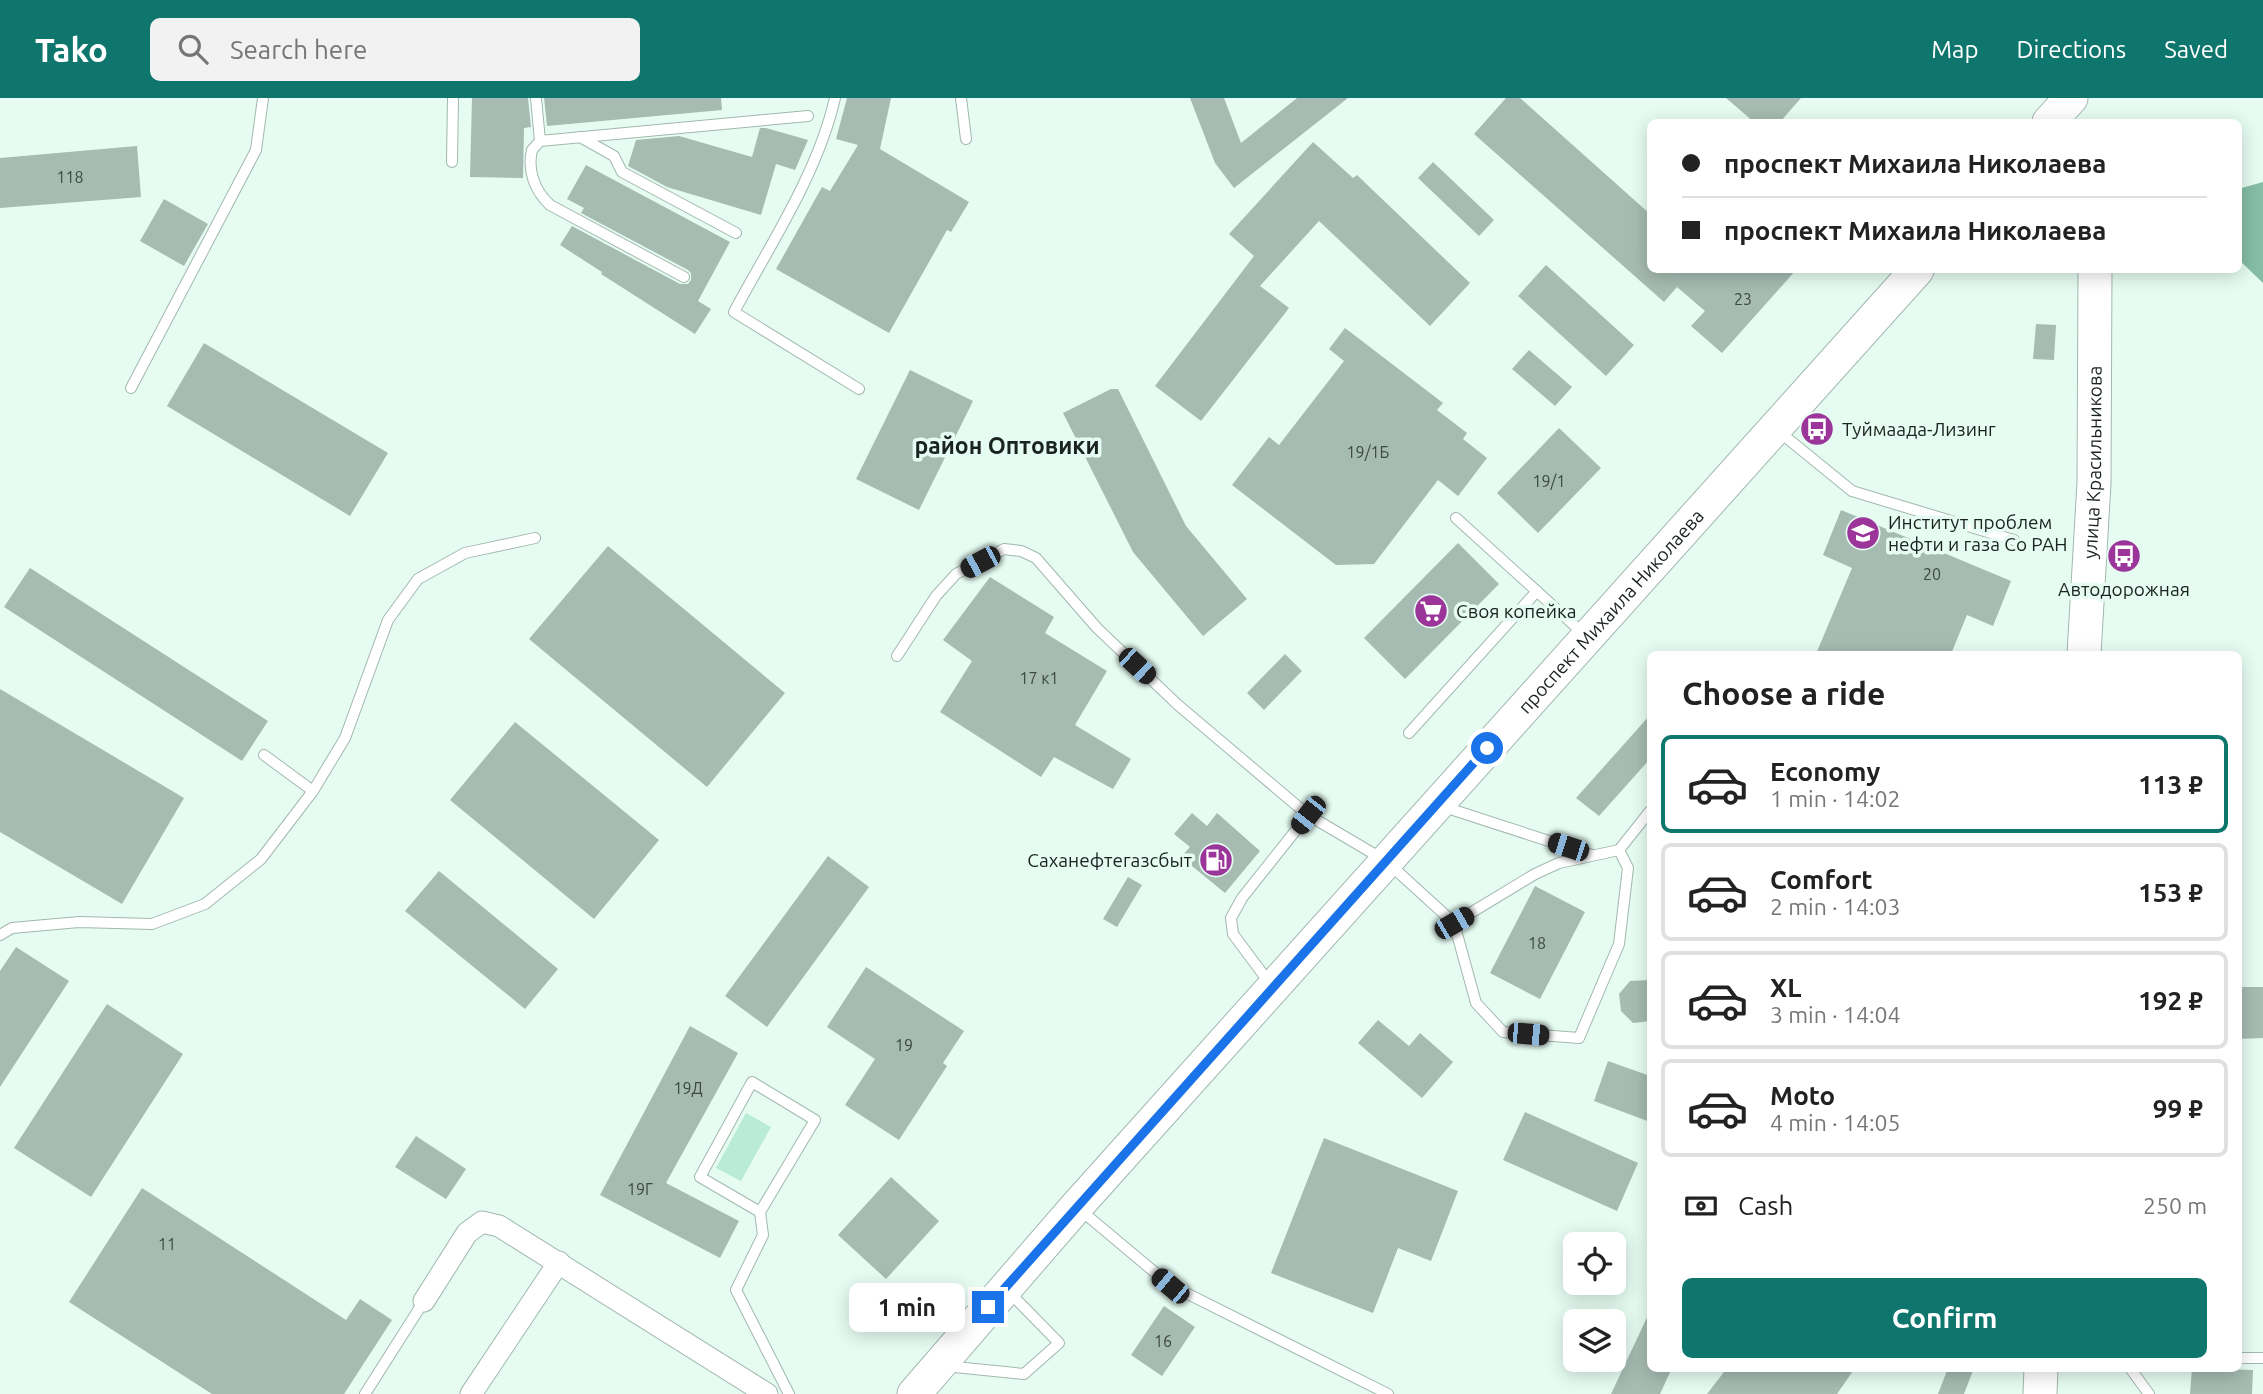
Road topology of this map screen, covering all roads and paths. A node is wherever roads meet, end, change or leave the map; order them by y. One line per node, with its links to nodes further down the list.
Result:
1 (263, 98): 15 (lane)
2 (453, 98): 10 (lane)
3 (536, 98): 9 (lane)
4 (835, 98): 16 (lane)
5 (961, 98): 8 (lane)
6 (808, 116): 7 (lane)
7 (580, 137): 9 (lane); 11 (lane)
8 (966, 139)
9 (540, 141): 14 (lane)
10 (452, 162)
11 (736, 233)
12 (1914, 273): 17 (main road, проспект Михаила Николаева)
13 (2095, 273): 23 (main road, улица Красильникова)
14 (684, 276)
15 (131, 388)
16 (859, 389)
17 (1774, 428): 20 (lane); 22 (main road, проспект Михаила Николаева)
18 (1456, 518): 21 (lane)
19 (535, 538): 27 (lane)
20 (2014, 540)
21 (1537, 592): 22 (lane); 25 (lane)
22 (1587, 636): 28 (main road, проспект Михаила Николаева)
23 (2084, 651)
24 (897, 656): 29 (lane)
25 (1409, 733)
26 (264, 755): 27 (lane)
27 (313, 791): 35 (lane)
28 (1437, 804): 32 (lane); 33 (main road, проспект Михаила Николаева)
29 (1308, 815): 33 (lane); 36 (lane)
30 (1647, 815): 31 (lane)
31 (1619, 850): 32 (lane); 34 (lane)
32 (1594, 856): 34 (lane)
33 (1386, 862): 34 (lane); 36 (main road, проспект Михаила Николаева)
34 (1454, 923)
35 (0, 934)
36 (1273, 987): 37 (main road, проспект Михаила Николаева)
37 (1076, 1207): 40 (main road, проспект Михаила Николаева); 52 (lane)
38 (760, 1212): 38 (lane); 50 (lane)
39 (559, 1262): 41 (street); 48 (street); 49 (street)
40 (1005, 1288): 44 (main road, проспект Михаила Николаева); 44 (lane)
41 (424, 1301): 47 (lane)
42 (2242, 1358): 43 (lane)
43 (2263, 1358)
44 (939, 1365): 51 (main road, проспект Михаила Николаева)
45 (2041, 1372): 53 (main road)
46 (2133, 1372): 54 (lane)
47 (365, 1394)
48 (471, 1394)
49 (767, 1394)
50 (789, 1394)
51 (914, 1394)
52 (1388, 1394)
53 (2040, 1394)
54 (2149, 1394)

